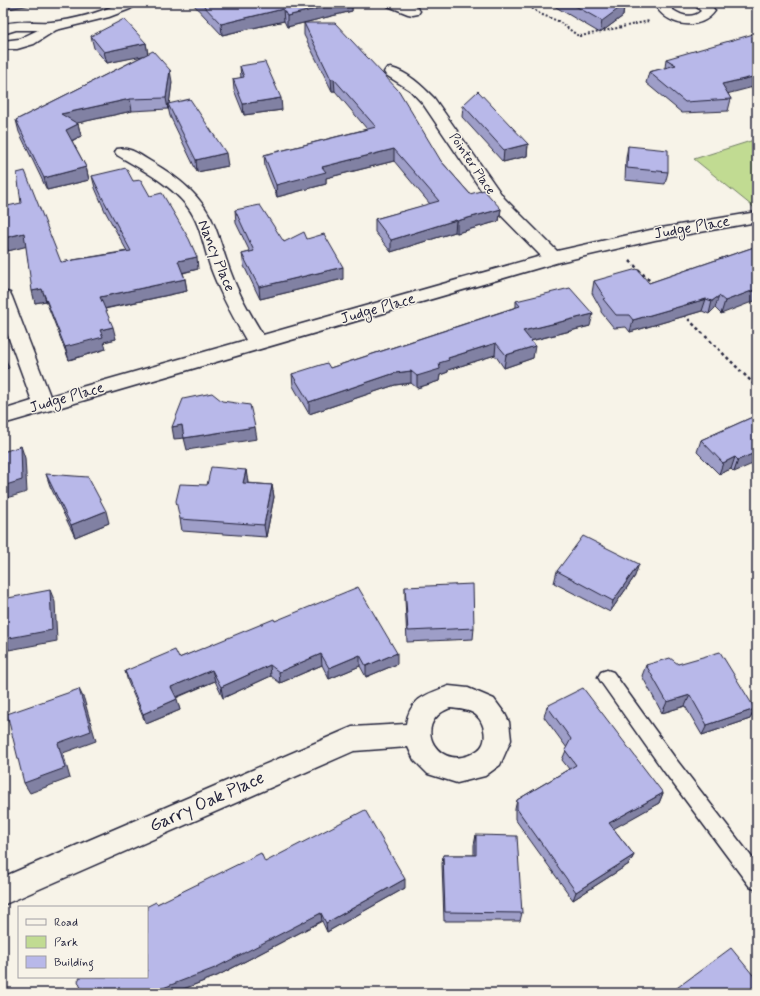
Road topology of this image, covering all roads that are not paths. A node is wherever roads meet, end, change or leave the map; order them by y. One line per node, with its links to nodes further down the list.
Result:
1 (132, 3): 6 (street)
2 (393, 3): 5 (street)
3 (700, 3): 4 (street)
4 (668, 8)
5 (414, 11)
6 (51, 27): 7 (street); 8 (street)
7 (3, 30)
8 (3, 45)
9 (391, 72): 12 (street, Pointer Place)
10 (123, 152): 14 (street, Nancy Place)
11 (757, 217): 12 (street, Judge Place)
12 (553, 258): 14 (street, Judge Place)
13 (3, 297): 15 (street)
14 (258, 344): 15 (street, Judge Place)
15 (43, 404): 16 (street, Judge Place)
16 (3, 417)
17 (607, 677): 19 (lane)
18 (417, 735): 20 (street, Garry Oak Place)
19 (757, 880)
20 (3, 891)

